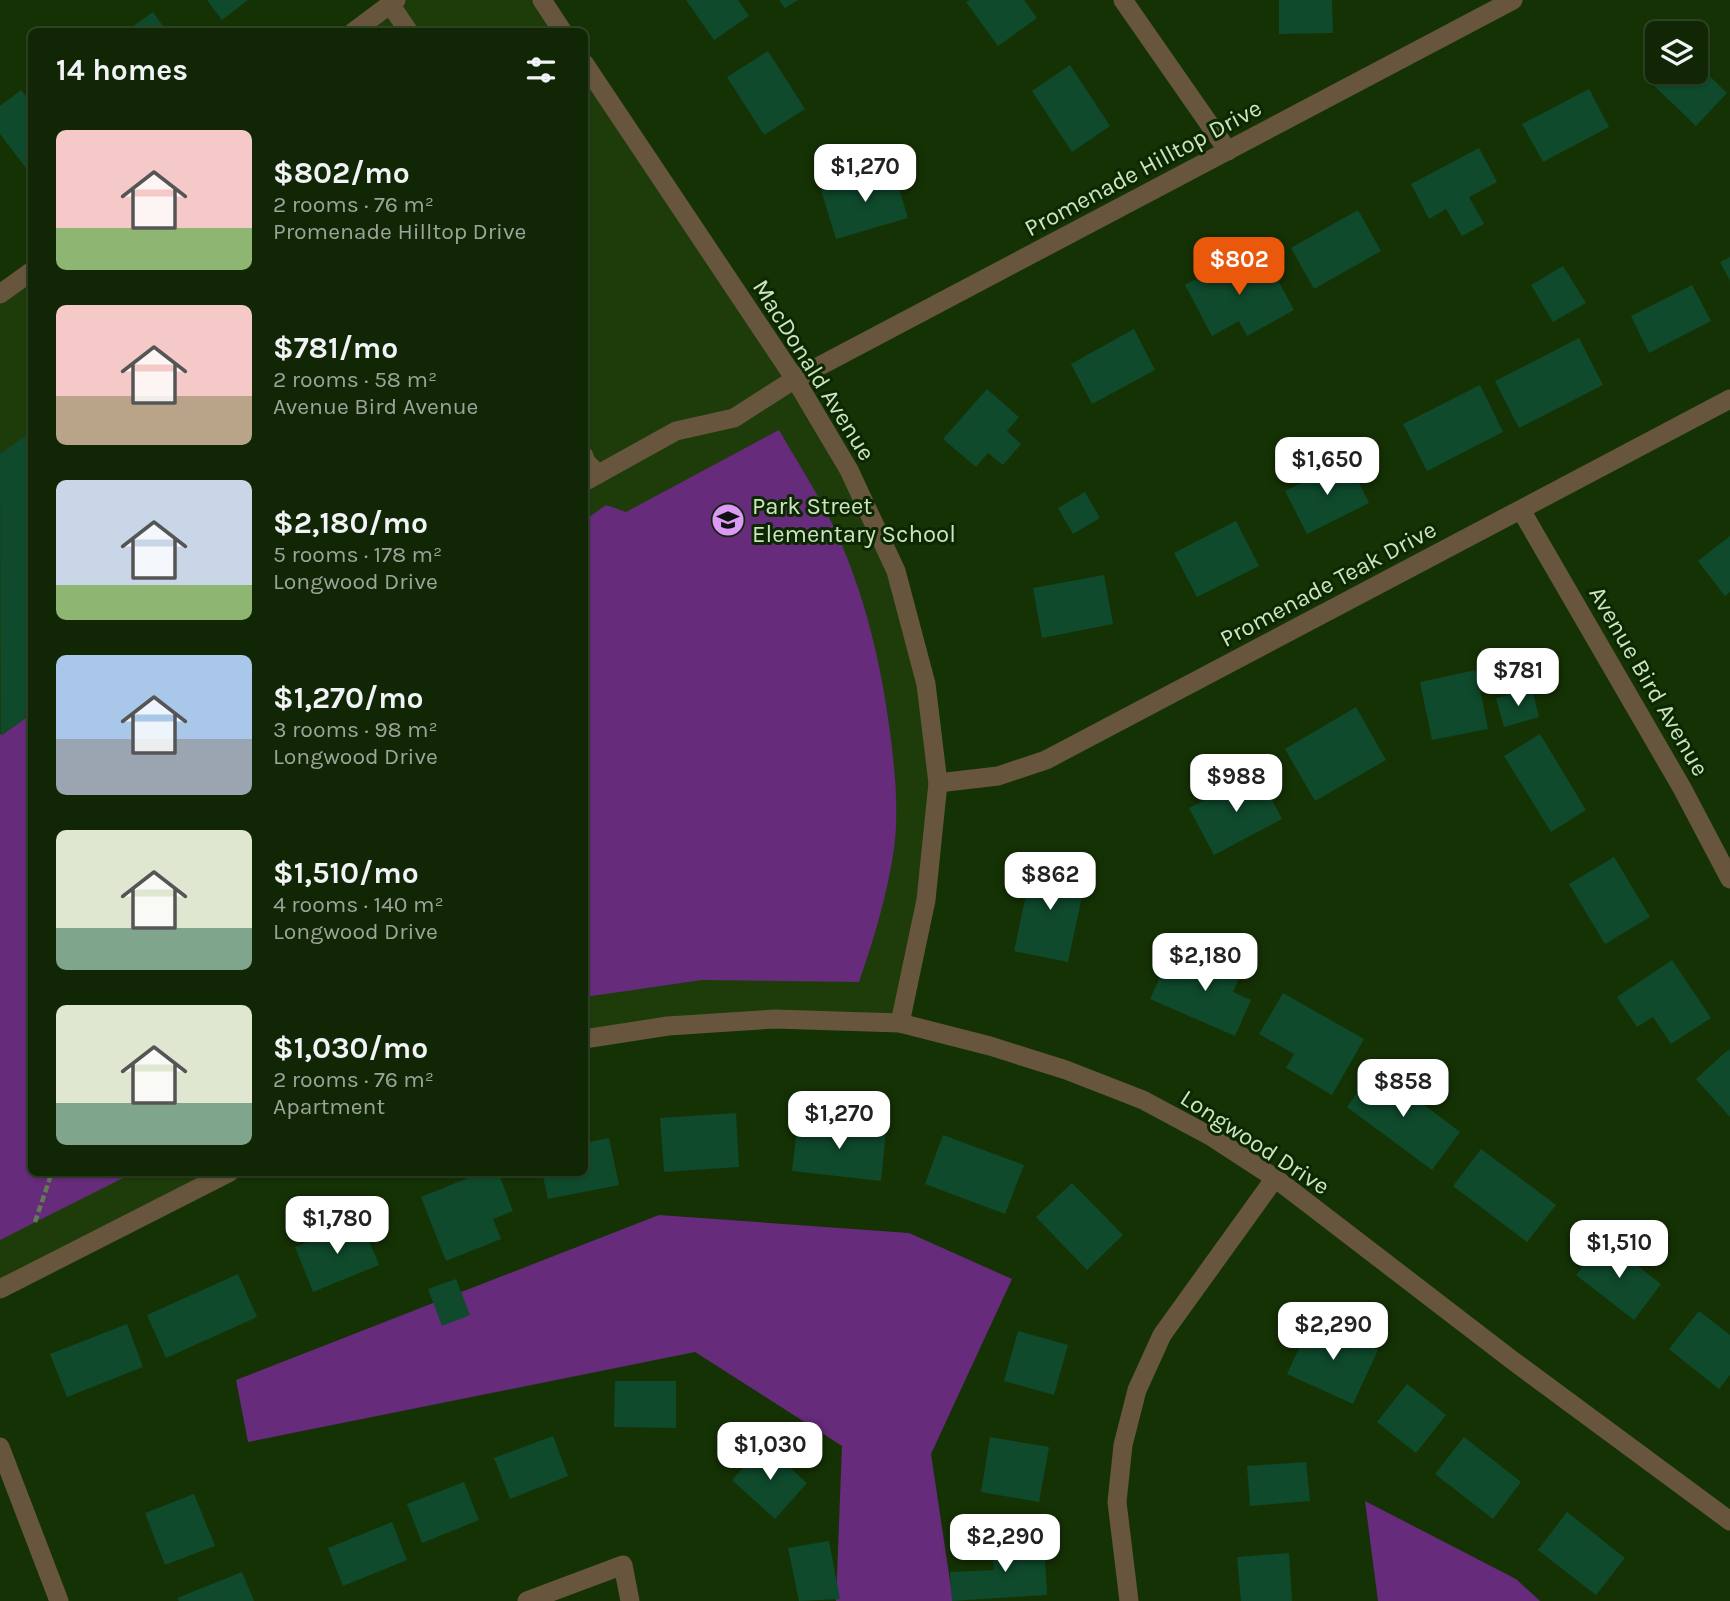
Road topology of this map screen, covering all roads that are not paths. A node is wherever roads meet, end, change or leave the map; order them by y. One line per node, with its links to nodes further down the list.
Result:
1 (542, 0): 7 (street)
2 (1123, 0): 9 (street)
3 (1513, 0): 9 (street, Promenade Hilltop Drive)
4 (393, 2): 5 (street); 6 (street)
5 (358, 28)
6 (407, 28)
7 (561, 28)
8 (588, 69): 12 (street, MacDonald Avenue)
9 (1228, 151): 12 (street, Promenade Hilltop Drive)
10 (28, 274): 11 (street)
11 (0, 295)
12 (795, 379): 14 (street, Promenade Hilltop Drive); 16 (street, MacDonald Avenue)
13 (1730, 400): 15 (street, Promenade Teak Drive)
14 (588, 467)
15 (1521, 510): 16 (street, Promenade Teak Drive); 17 (street, Avenue Bird Avenue)
16 (939, 783): 18 (street, MacDonald Avenue)
17 (1730, 879)
18 (901, 1023): 19 (street, Longwood Drive); 21 (street, Longwood Drive)
19 (588, 1038)
20 (222, 1176): 22 (street)
21 (1275, 1178): 24 (street, Longwood Drive); 28 (street)
22 (0, 1289)
23 (0, 1447): 25 (street)
24 (1730, 1521)
25 (59, 1601)
26 (527, 1601): 27 (street)
27 (630, 1601)
28 (1129, 1601)

